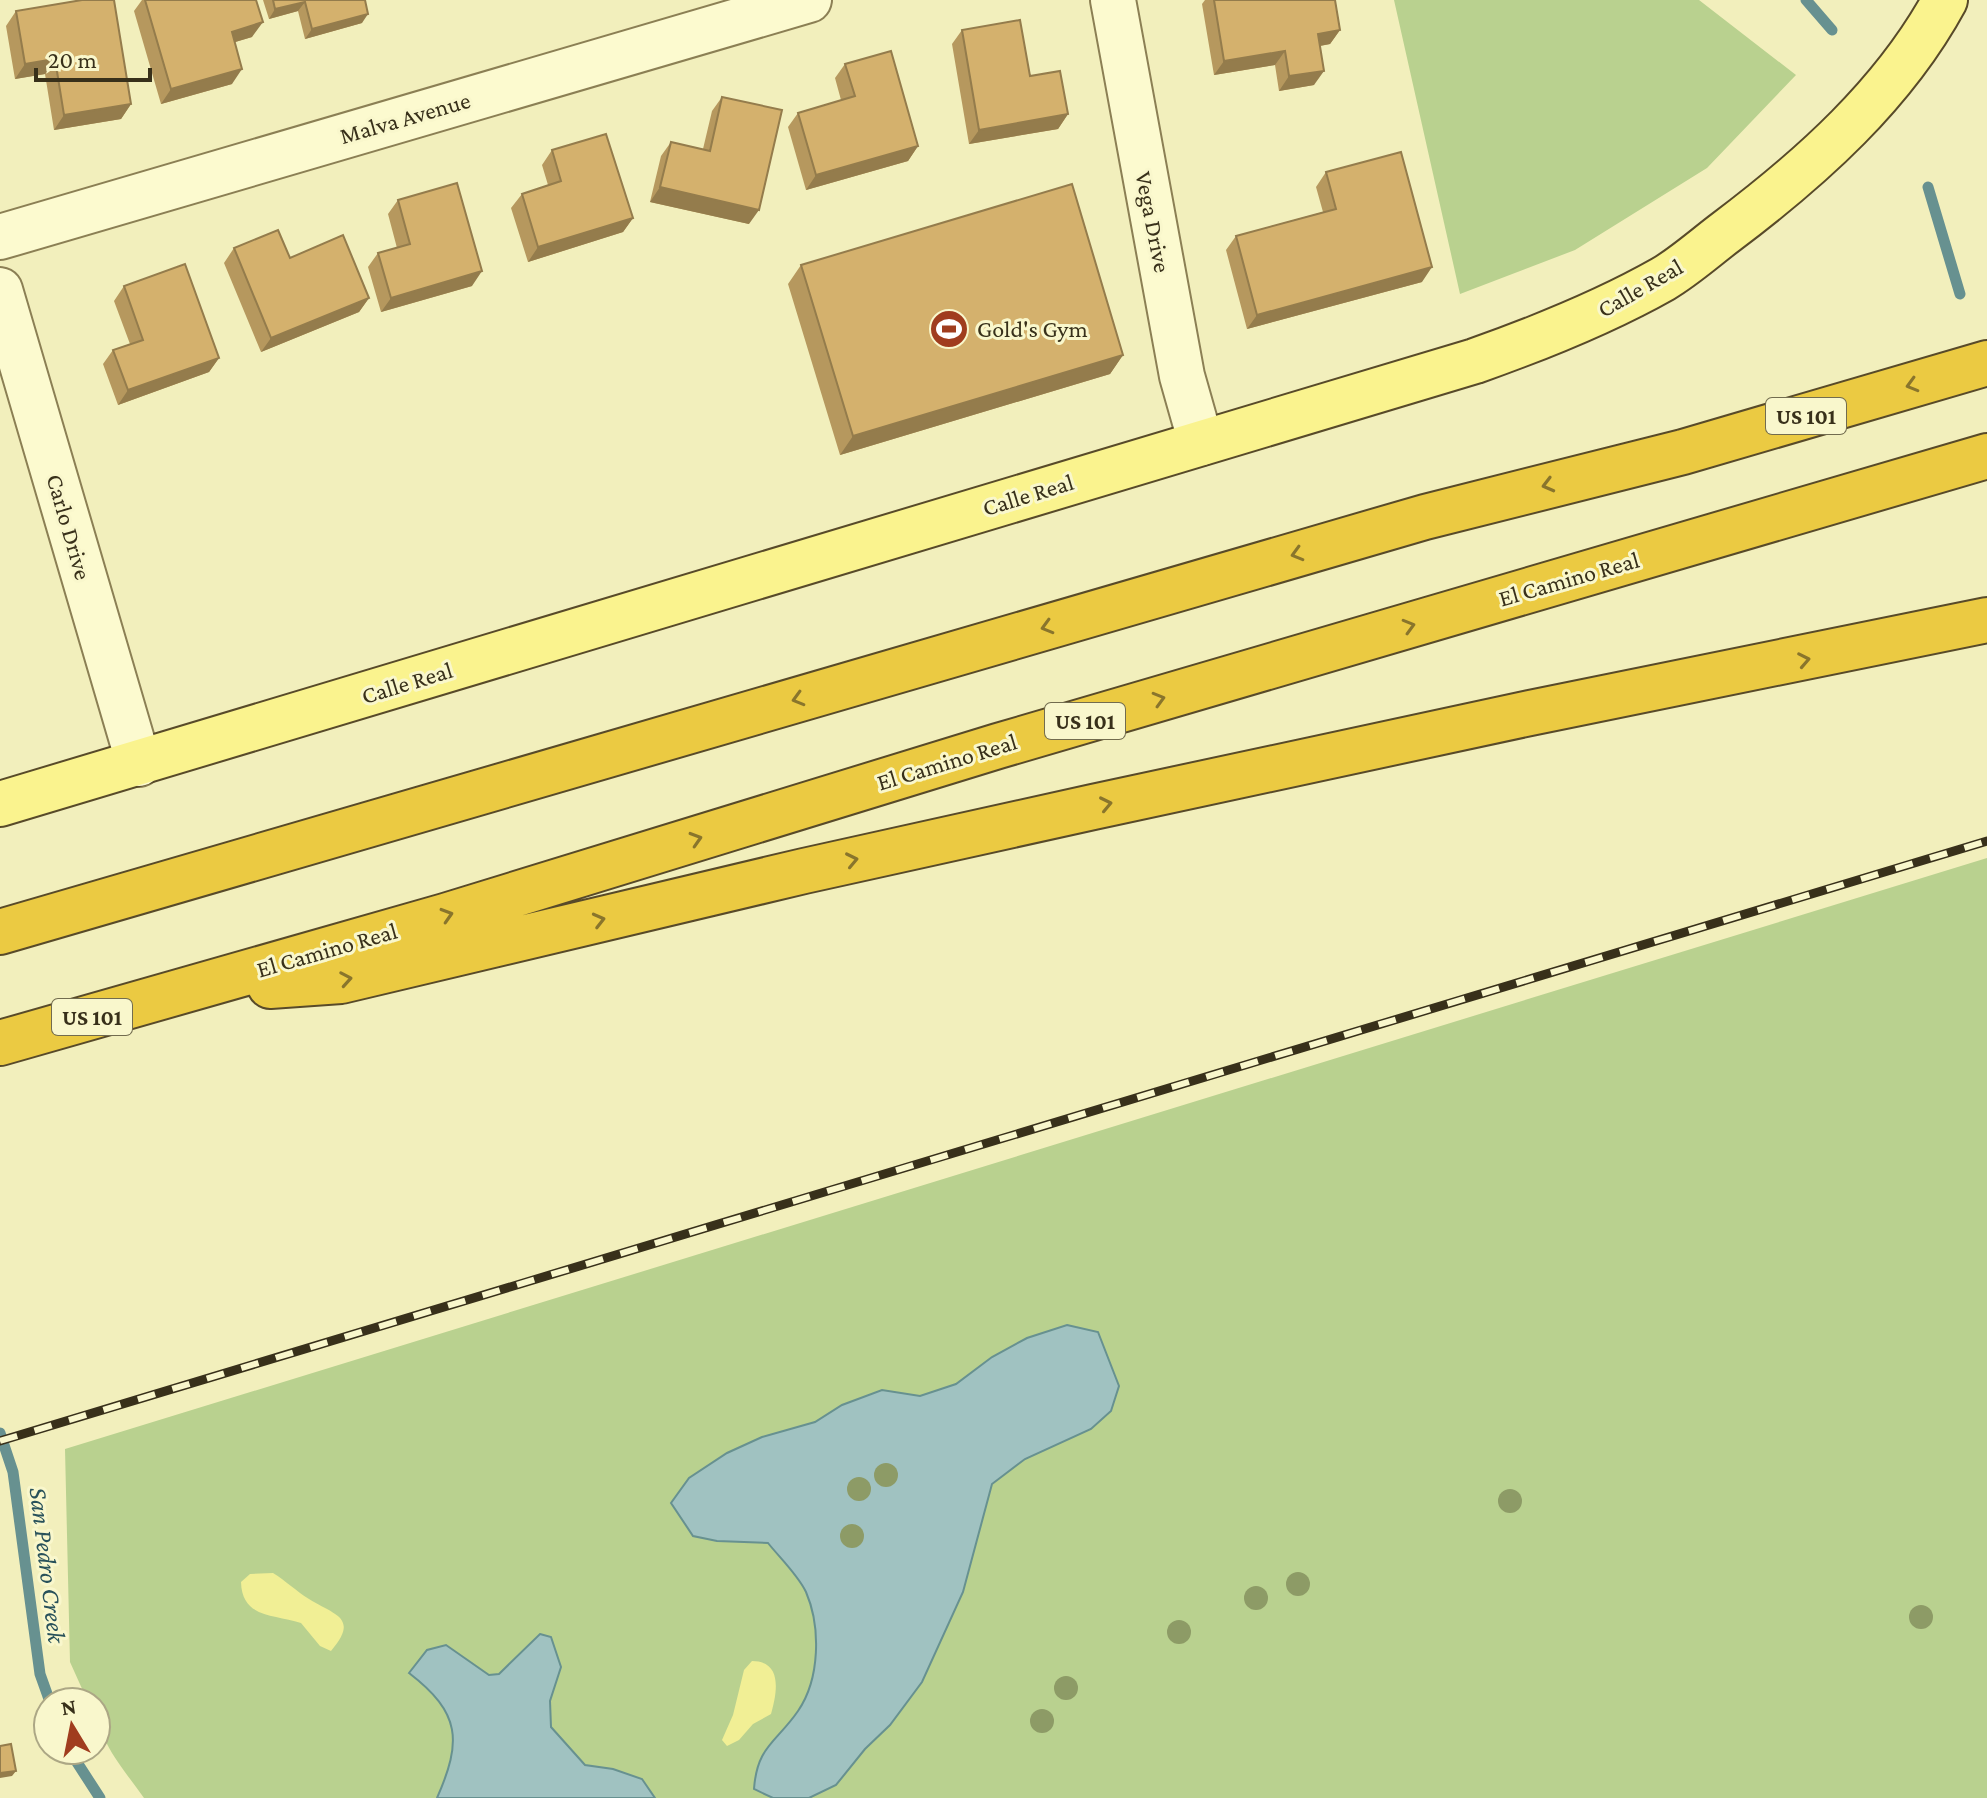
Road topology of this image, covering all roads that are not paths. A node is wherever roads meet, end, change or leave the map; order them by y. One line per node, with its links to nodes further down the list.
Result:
1 (809, 0): 4 (street, Malva Avenue)
2 (1113, 0): 7 (street, Vega Drive)
3 (1945, 0): 7 (main road, Calle Real)
4 (0, 237)
5 (0, 290): 10 (street, Carlo Drive)
6 (1987, 363): 12 (highway, US 101, one-way to 12)
7 (1201, 443): 10 (main road, Calle Real)
8 (1987, 456): 13 (highway, El Camino Real / US 101, one-way to 8)
9 (1987, 620): 13 (highway, one-way to 9)
10 (139, 764): 11 (main road, Calle Real)
11 (0, 804)
12 (0, 932)
13 (184, 992): 14 (highway, El Camino Real / US 101)
14 (0, 1043)

